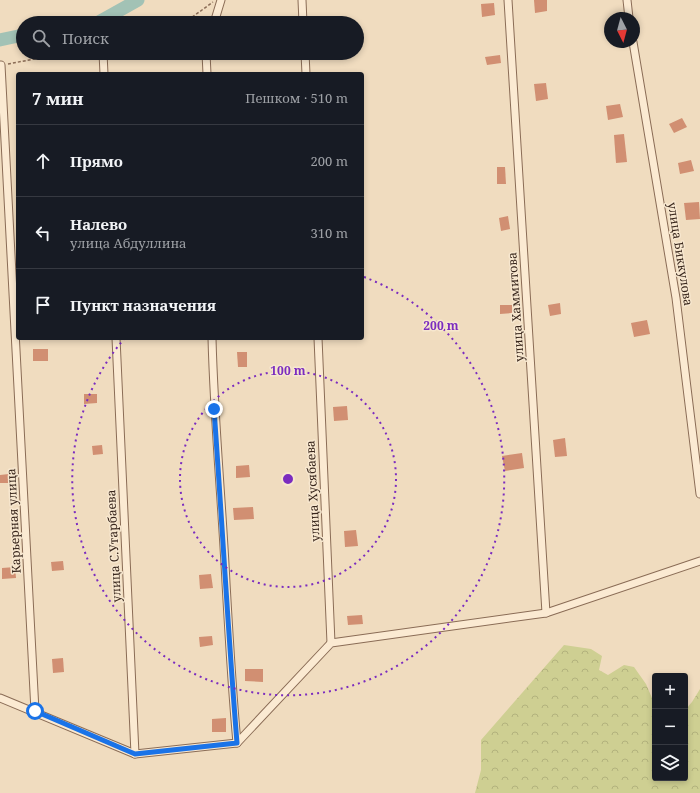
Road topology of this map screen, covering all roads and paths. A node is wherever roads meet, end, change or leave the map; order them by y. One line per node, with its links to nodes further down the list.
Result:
1 (215, 0): 7 (path)
2 (221, 0): 8 (street)
3 (302, 0): 9 (street)
4 (508, 0): 24 (street, улица Хаммитова)
5 (626, 0): 6 (street)
6 (628, 12)
7 (193, 16)
8 (216, 16)
9 (303, 16)
10 (634, 48): 22 (street, улица Биккулова)
11 (28, 60): 15 (path)
12 (103, 60): 16 (street)
13 (206, 60): 17 (street)
14 (305, 60): 18 (street)
15 (1, 65): 27 (street, Карьерная улица)
16 (104, 72)
17 (207, 72)
18 (306, 72)
19 (116, 340): 29 (street, улица С.Утарбаева)
20 (212, 340): 28 (street)
21 (318, 340): 25 (street, улица Хусябаева)
22 (700, 494)
23 (700, 560): 24 (street)
24 (546, 613): 25 (street)
25 (331, 643): 28 (street)
26 (0, 698): 27 (street)
27 (35, 711): 29 (street)
28 (237, 743): 29 (street)
29 (135, 754)

